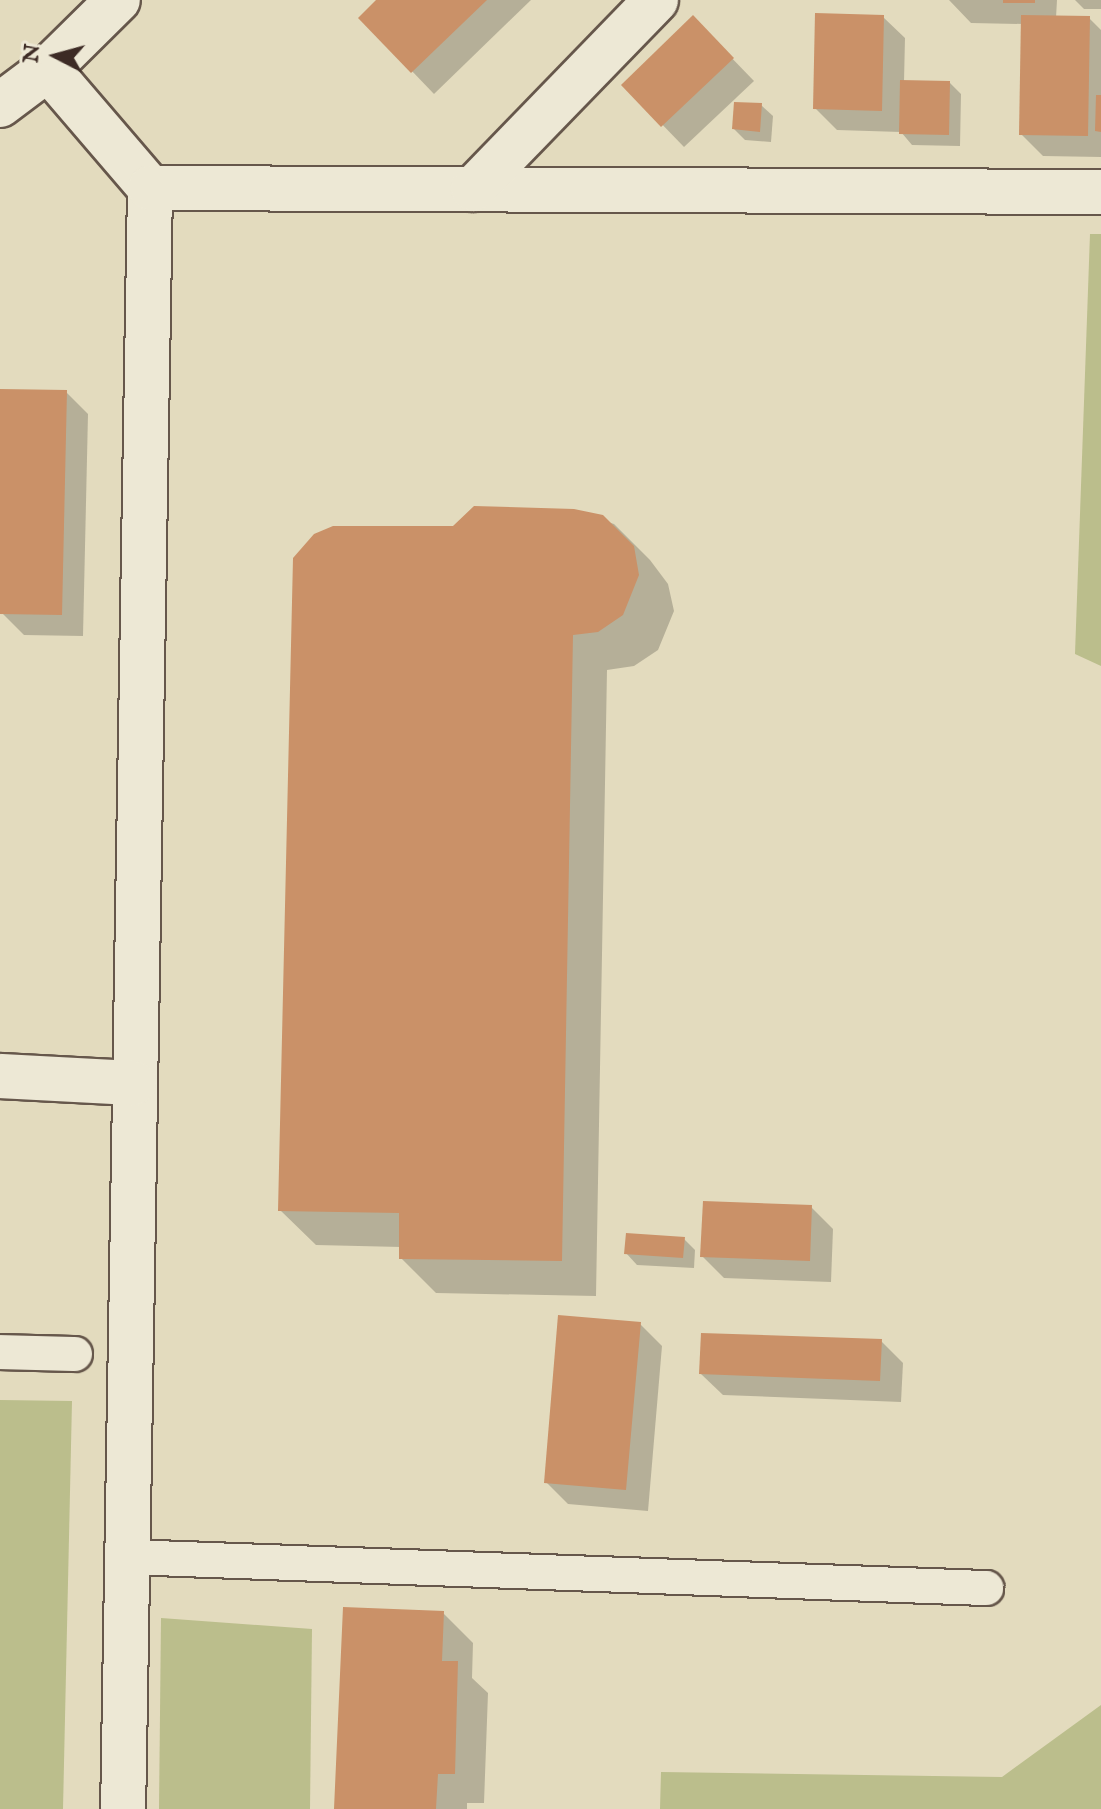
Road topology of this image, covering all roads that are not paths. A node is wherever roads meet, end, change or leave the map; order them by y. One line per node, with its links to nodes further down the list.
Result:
1 (118, 0): 3 (street)
2 (656, 0): 6 (street)
3 (48, 69): 4 (street); 5 (street)
4 (0, 105)
5 (150, 188): 6 (street); 9 (street)
6 (473, 189): 7 (street)
7 (1101, 192)
8 (0, 1076): 9 (street)
9 (134, 1083): 12 (street)
10 (0, 1352): 11 (lane)
11 (75, 1354)
12 (127, 1557): 13 (lane); 14 (street)
13 (986, 1588)
14 (123, 1809)

